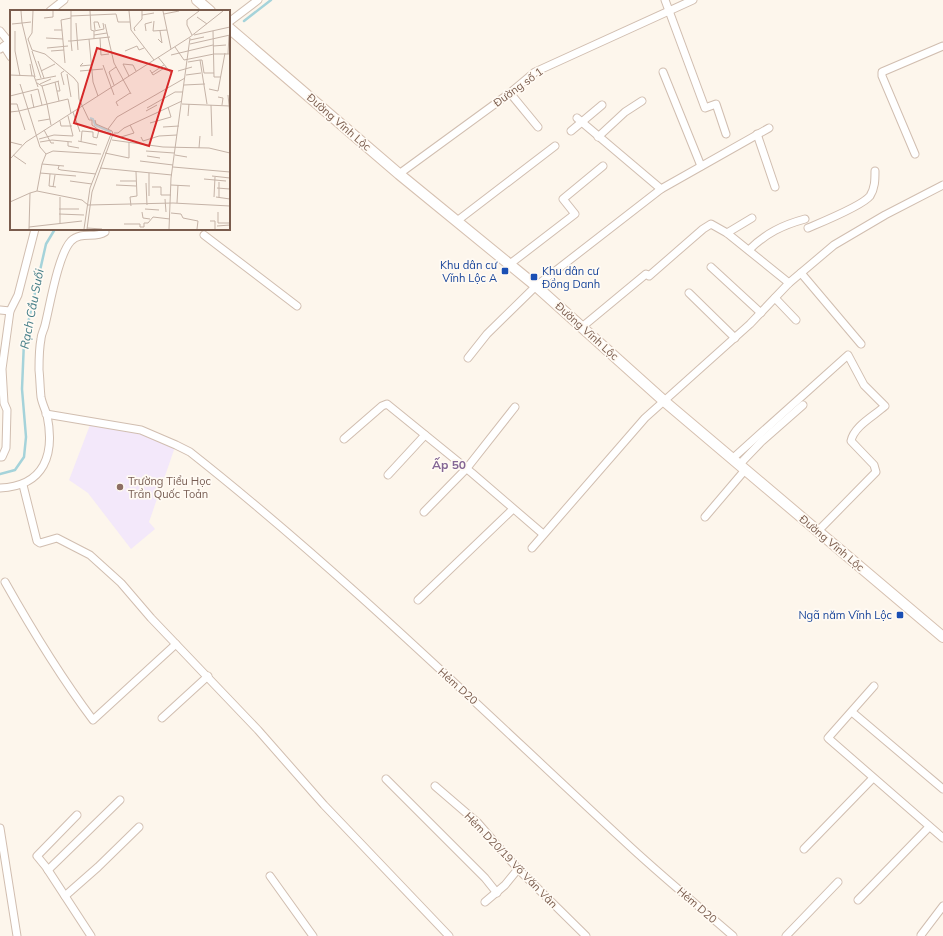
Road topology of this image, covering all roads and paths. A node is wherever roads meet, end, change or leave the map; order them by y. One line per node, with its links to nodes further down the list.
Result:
1 (64, 0): 6 (street)
2 (197, 0): 7 (main road)
3 (258, 0): 9 (street)
4 (665, 0): 8 (street)
5 (693, 0): 8 (street, Đường số 1)
6 (51, 10)
7 (209, 10)
8 (669, 11): 16 (street, Đường số 1); 23 (street)
9 (230, 21)
10 (230, 29): 31 (main road, Đường Vĩnh Lộc)
11 (0, 31): 12 (street)
12 (6, 44): 14 (street)
13 (943, 46): 27 (street)
14 (10, 54)
15 (664, 72): 29 (street)
16 (510, 93): 20 (street); 31 (street, Đường số 1)
17 (642, 101): 25 (street)
18 (602, 105): 19 (street)
19 (579, 120): 22 (street); 25 (street)
20 (538, 127)
21 (769, 128): 24 (street)
22 (571, 131)
23 (726, 134)
24 (757, 134): 29 (street); 33 (street)
25 (598, 137): 34 (street)
26 (555, 146): 37 (street)
27 (915, 154)
28 (603, 166): 44 (street)
29 (701, 166): 34 (street)
30 (875, 171): 38 (street)
31 (398, 174): 37 (main road, Đường Vĩnh Lộc)
32 (943, 185): 46 (street)
33 (775, 187)
34 (661, 189): 48 (street)
35 (752, 218): 41 (street)
36 (805, 219): 43 (street)
37 (457, 221): 44 (main road, Đường Vĩnh Lộc)
38 (808, 228)
39 (35, 230): 53 (street)
40 (105, 232): 63 (street)
41 (727, 233): 43 (street); 56 (street)
42 (204, 235): 51 (street)
43 (749, 250): 47 (street)
44 (510, 264): 48 (main road, Đường Vĩnh Lộc)
45 (711, 267): 54 (street)
46 (801, 273): 47 (street); 58 (street)
47 (789, 283): 50 (street)
48 (536, 286): 56 (main road, Đường Vĩnh Lộc); 59 (street)
49 (689, 293): 57 (street)
50 (775, 298): 54 (street); 55 (street)
51 (297, 306)
52 (0, 310): 53 (street)
53 (10, 311): 66 (street)
54 (761, 313): 57 (street)
55 (796, 320)
56 (582, 327): 60 (main road, Đường Vĩnh Lộc)
57 (735, 338): 60 (street)
58 (860, 344)
59 (468, 358)
60 (664, 401): 67 (main road, Đường Vĩnh Lộc); 76 (street)
61 (803, 405): 67 (street)
62 (515, 407): 68 (street)
63 (46, 414): 70 (street); 113 (street, Hẻm D20)
64 (425, 435): 65 (street); 68 (street); 69 (street)
65 (344, 439)
66 (0, 458)
67 (739, 464): 74 (street); 75 (main road, Đường Vĩnh Lộc); 75 (street)
68 (467, 468): 72 (street); 73 (street)
69 (388, 475)
70 (23, 485): 71 (street); 81 (street)
71 (0, 488)
72 (513, 509): 76 (street); 79 (street)
73 (424, 512)
74 (705, 517)
75 (818, 532): 80 (main road, Đường Vĩnh Lộc)
76 (543, 534): 77 (street)
77 (532, 548)
78 (5, 582): 81 (street)
79 (418, 600)
80 (943, 637)
81 (176, 644): 82 (street)
82 (208, 676): 85 (street); 111 (street)
83 (874, 686): 84 (street)
84 (852, 712): 86 (street); 89 (street)
85 (162, 718)
86 (873, 778): 93 (street); 96 (street)
87 (386, 779): 101 (street)
88 (435, 786): 98 (street, Hẻm D20/19 Võ Văn Vân)
89 (943, 789)
90 (120, 800): 97 (street)
91 (77, 815): 97 (street)
92 (139, 827): 102 (street)
93 (929, 827): 95 (street); 103 (street)
94 (0, 828): 108 (street)
95 (943, 838)
96 (804, 849)
97 (48, 870): 102 (street)
98 (518, 870): 101 (street); 106 (street, Hẻm D20/19 Võ Văn Vân)
99 (270, 876): 110 (street)
100 (838, 882): 114 (street)
101 (496, 892): 104 (street)
102 (65, 896): 109 (street)
103 (858, 900)
104 (485, 902)
105 (943, 906): 107 (street)
106 (584, 933): 112 (street)
107 (921, 934)
108 (17, 936)
109 (92, 936)
110 (313, 936)
111 (448, 936)
112 (575, 936)
113 (733, 936)
114 (786, 936)

